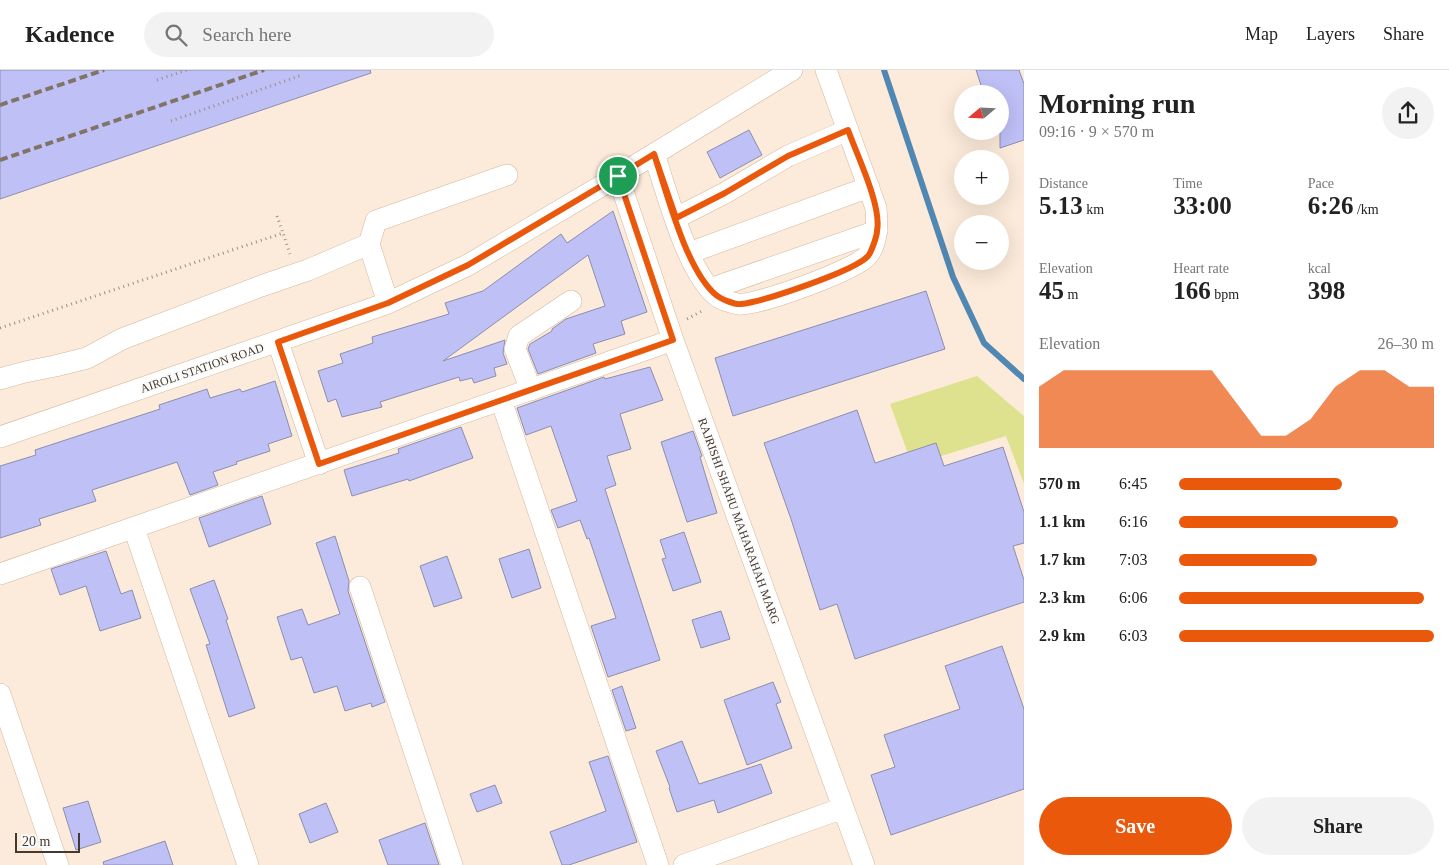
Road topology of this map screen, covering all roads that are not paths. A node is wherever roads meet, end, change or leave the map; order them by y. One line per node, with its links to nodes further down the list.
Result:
1 (792, 70): 4 (street, AIROLI STATION ROAD)
2 (826, 70): 3 (street)
3 (848, 130): 7 (street); 8 (street)
4 (654, 154): 6 (street, AIROLI STATION ROAD); 8 (street)
5 (507, 175): 10 (street)
6 (618, 176): 14 (street, AIROLI STATION ROAD); 15 (street, RAJRISHI SHAHU MAHARAHAH MARG)
7 (869, 187): 9 (street); 11 (street)
8 (676, 218): 11 (street)
9 (878, 231): 12 (street); 12 (street)
10 (369, 244): 14 (street); 17 (street)
11 (688, 253): 12 (street)
12 (710, 289)
13 (571, 301): 18 (street)
14 (388, 303): 16 (street, AIROLI STATION ROAD)
15 (673, 340): 18 (street); 26 (street, RAJRISHI SHAHU MAHARAHAH MARG)
16 (278, 342): 20 (street, AIROLI STATION ROAD); 21 (street)
17 (0, 379)
18 (531, 390): 19 (street)
19 (501, 400): 21 (street); 30 (street)
20 (0, 437)
21 (319, 464): 22 (street)
22 (134, 528): 23 (street); 28 (street)
23 (0, 574)
24 (360, 587): 29 (street)
25 (0, 694): 27 (street)
26 (843, 808): 31 (street); 32 (street, RAJRISHI SHAHU MAHARAHAH MARG)
27 (58, 865)
28 (248, 865)
29 (452, 865)
30 (658, 865)
31 (684, 865)
32 (864, 865)

